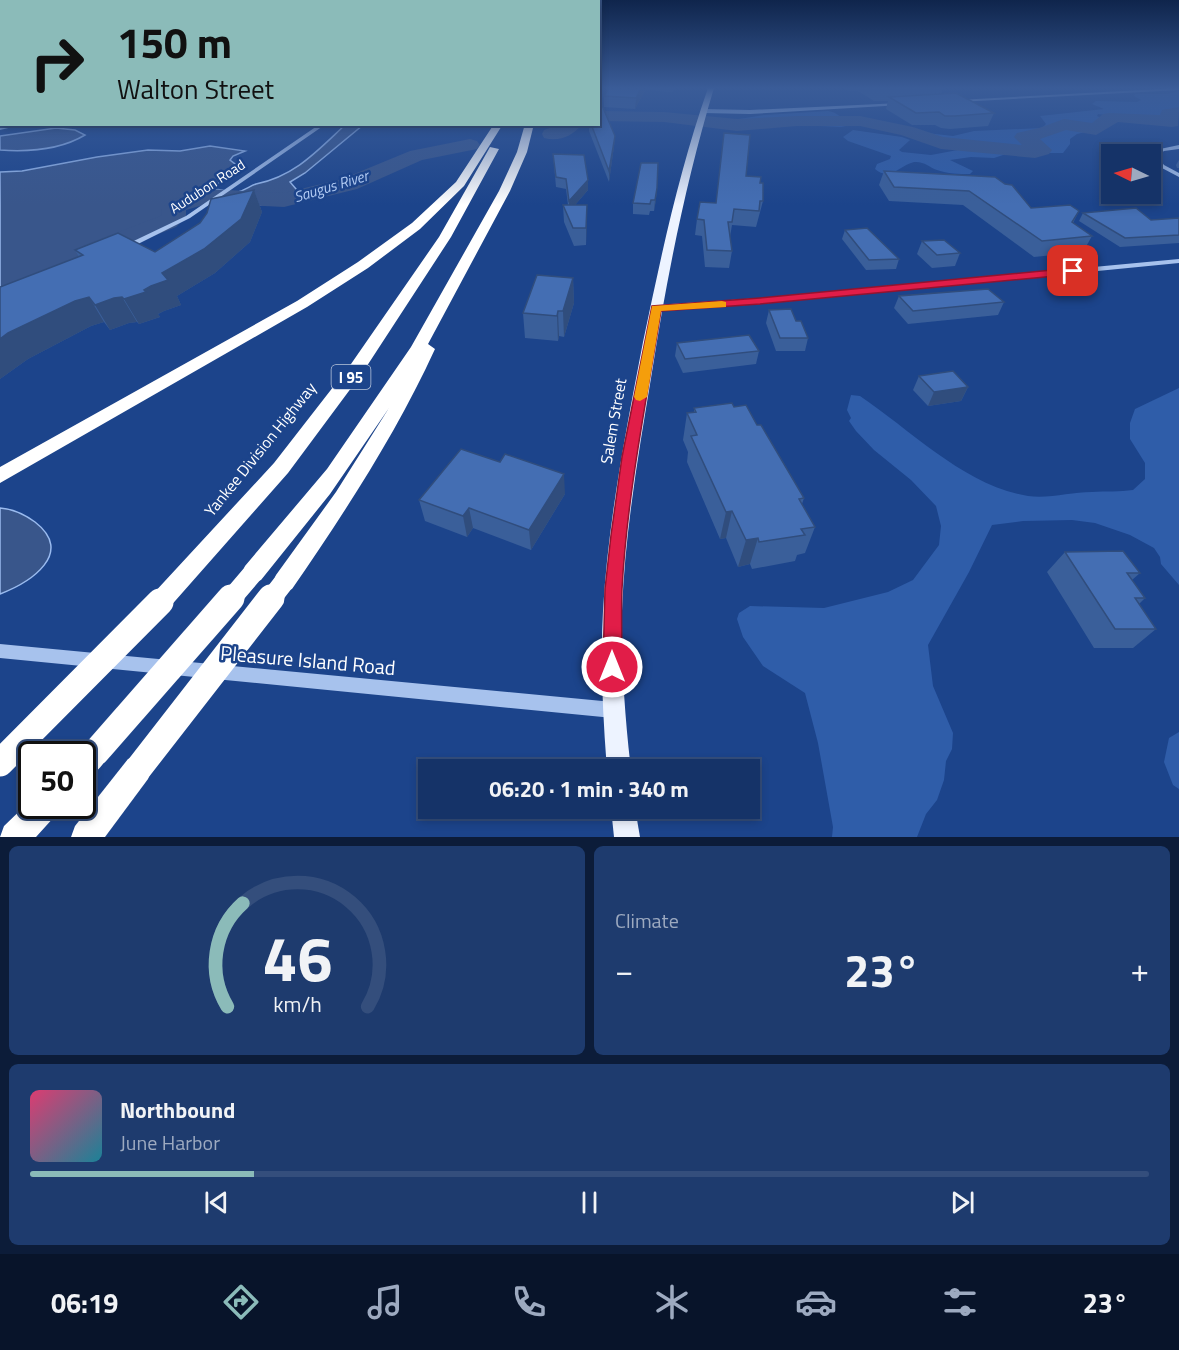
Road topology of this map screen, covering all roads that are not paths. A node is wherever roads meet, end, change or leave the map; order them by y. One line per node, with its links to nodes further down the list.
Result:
1 (320, 127): 8 (street, Audubon Road)
2 (499, 127): 12 (highway)
3 (500, 127): 17 (highway, Yankee Division Highway / I 95, bridge)
4 (529, 127): 10 (highway, I 95)
5 (700, 127): 11 (main road, Salem Street)
6 (1179, 147): 7 (street)
7 (1179, 175)
8 (118, 250)
9 (1179, 261): 11 (street)
10 (466, 264): 15 (highway, I 95, bridge); 21 (highway, bridge)
11 (656, 308): 14 (main road, Salem Street)
12 (0, 476)
13 (0, 651): 14 (street, Pleasure Island Road)
14 (613, 710): 16 (main road, Salem Street)
15 (96, 751)
16 (618, 759)
17 (0, 763)
18 (32, 819): 20 (highway)
19 (625, 819): 22 (main road)
20 (15, 837)
21 (86, 837)
22 (627, 837)

